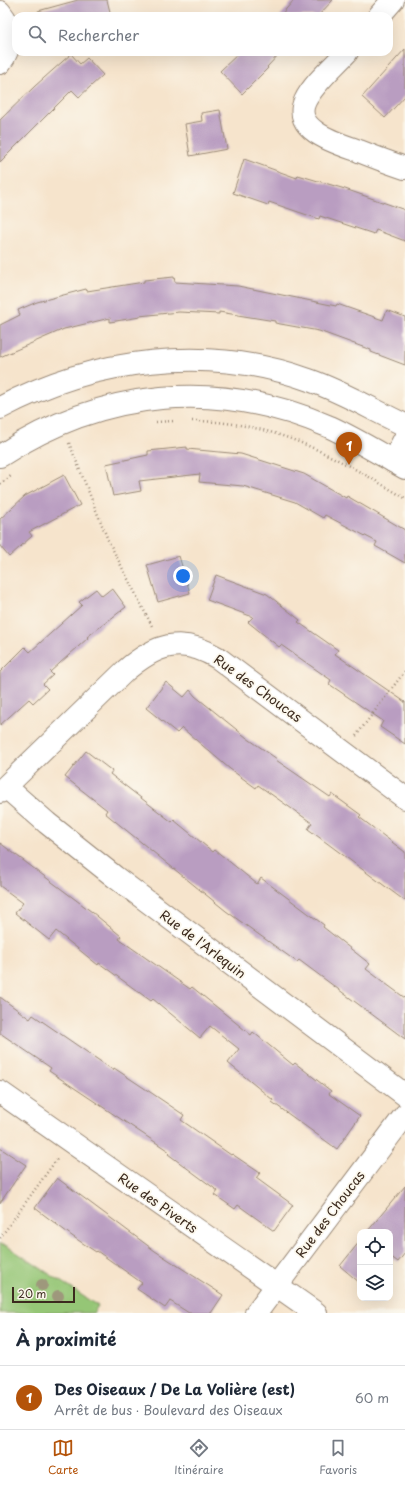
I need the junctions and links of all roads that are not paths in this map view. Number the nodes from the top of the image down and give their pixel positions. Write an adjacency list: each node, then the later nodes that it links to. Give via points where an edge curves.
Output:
1 (393, 0): 3 (street)
2 (0, 12): 5 (street, via 10,34 8,47)
3 (382, 12)
4 (343, 56): 6 (street, via 308,96 303,108 304,119 321,136)
5 (0, 62)
6 (405, 168)
7 (0, 408): 8 (street, via 50,385 111,367 174,360 219,361 263,367 308,379 350,396)
8 (405, 425)
9 (405, 438): 11 (street)
10 (0, 456): 11 (street, via 54,425 91,411 146,399 184,397 242,401 294,413 331,427)
11 (399, 464)
12 (3, 790): 13 (street, Rue des Choucas, via 139,658 152,651 181,646 202,650 218,658); 15 (street, Rue de l'Arlequin)
13 (405, 798)
14 (0, 1092): 17 (street, Rue des Piverts)
15 (405, 1095)
16 (405, 1115): 17 (street, Rue des Choucas)
17 (276, 1286): 18 (street, Rue des Choucas); 19 (street, Rue des Piverts)
18 (256, 1313)
19 (316, 1313)

